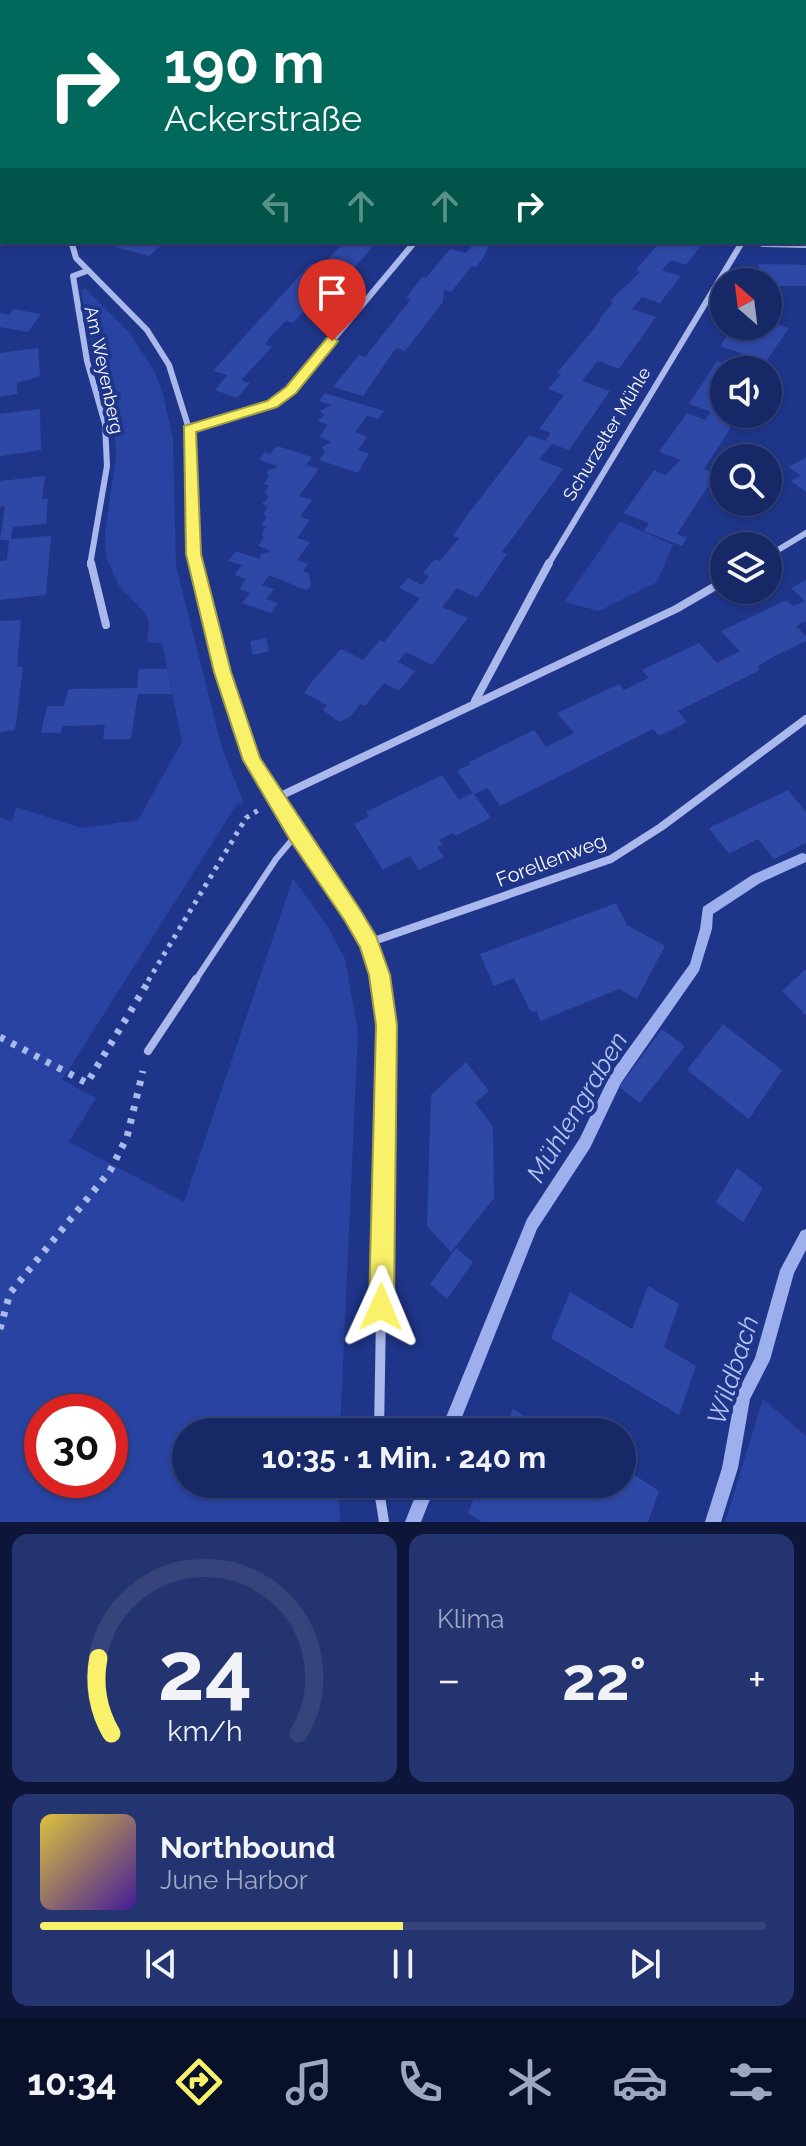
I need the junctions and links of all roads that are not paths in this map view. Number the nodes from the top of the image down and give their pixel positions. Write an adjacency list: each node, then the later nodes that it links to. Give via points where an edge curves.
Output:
1 (72, 244): 6 (street)
2 (412, 244): 7 (street, via 291,390 272,404)
3 (740, 244): 12 (street, Schurzelter Mühle, via 532,591)
4 (774, 244): 5 (street, Schurzelter Mühle)
5 (806, 245)
6 (87, 271): 7 (street, via 159,345); 11 (street, Am Weyenberg, via 73,276 87,361 105,424 107,466 90,566)
7 (189, 429): 14 (street, via 194,554 211,627 242,735)
8 (806, 533): 9 (street)
9 (782, 548)
10 (710, 589): 12 (street)
11 (106, 625)
12 (475, 701): 14 (street)
13 (806, 719): 16 (street, Forellenweg, via 611,859)
14 (276, 798): 15 (street)
15 (297, 834): 16 (street); 17 (lane)
16 (368, 943): 18 (street, via 380,975 386,1025)
17 (148, 1051)
18 (379, 1418)
19 (380, 1498): 20 (street)
20 (384, 1522)

